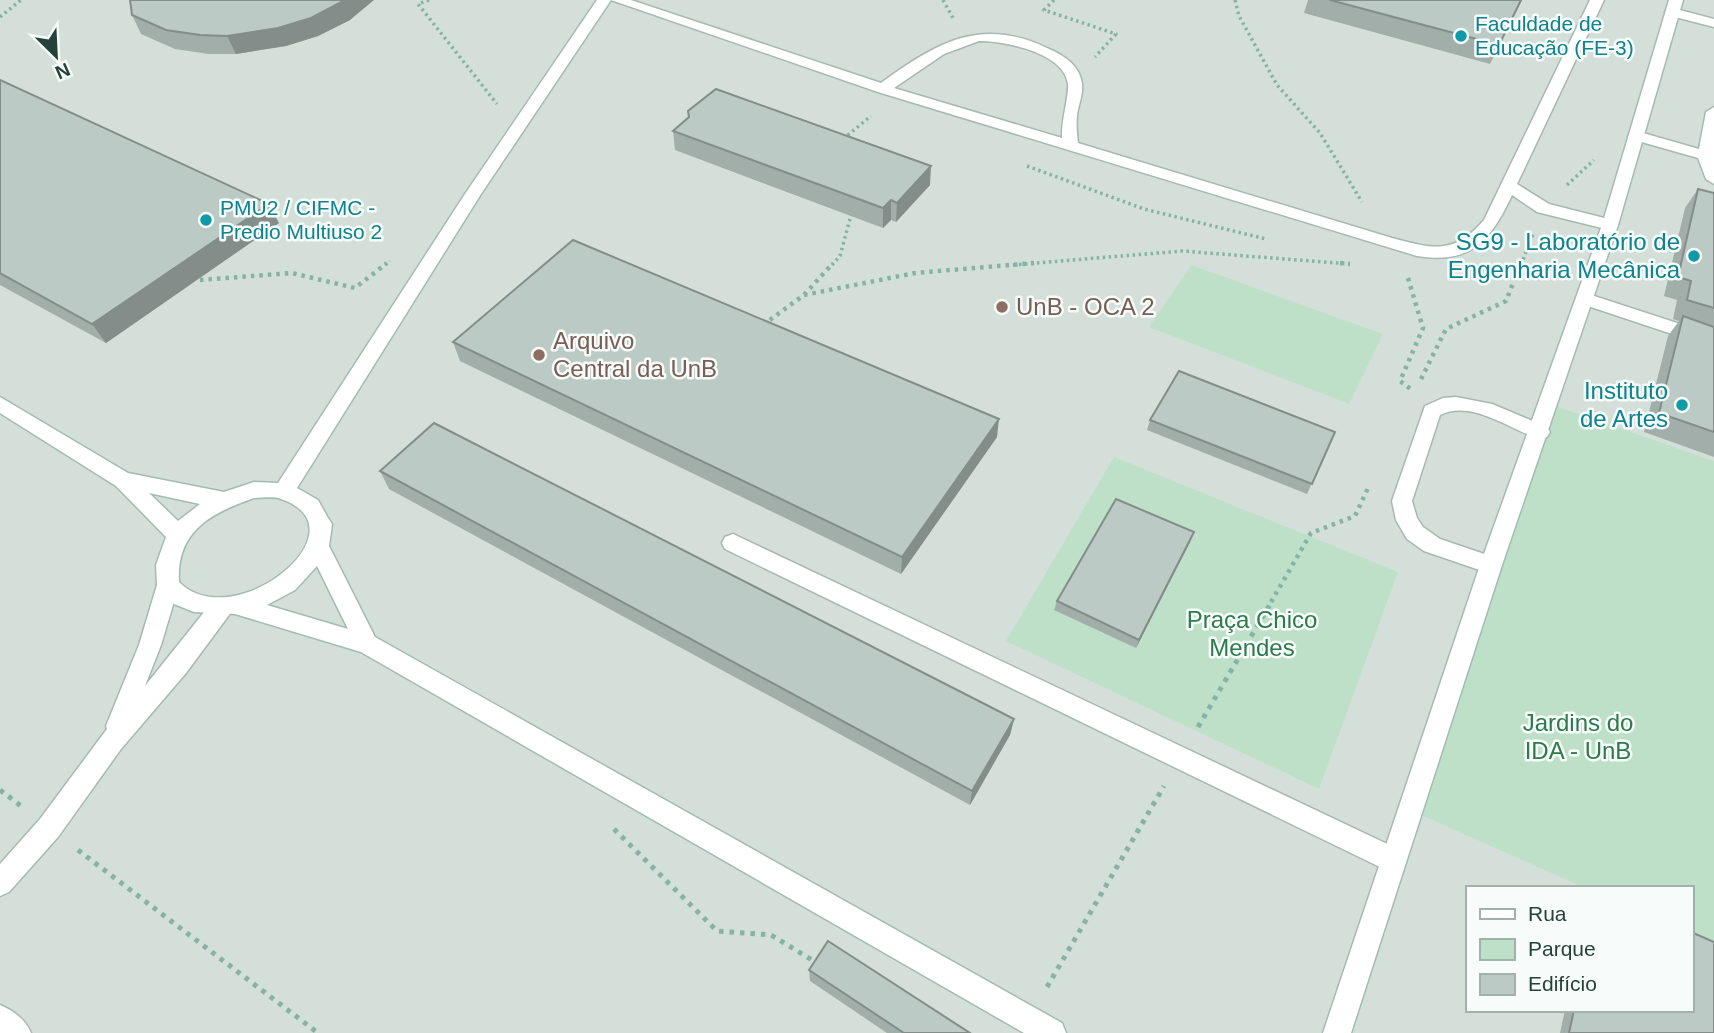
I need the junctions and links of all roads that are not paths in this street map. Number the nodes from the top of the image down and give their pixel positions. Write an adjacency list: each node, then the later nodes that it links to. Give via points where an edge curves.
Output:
1 (604, 0): 19 (street, via 473,194)
2 (618, 0): 6 (street)
3 (1597, 0): 12 (street)
4 (1671, 4): 5 (street); 8 (street)
5 (1714, 23)
6 (890, 91): 9 (street); 9 (street, via 934,51 959,40 990,37 1039,48 1063,62 1074,81)
7 (1714, 112): 10 (street)
8 (1636, 136): 10 (street); 13 (street)
9 (1070, 146): 12 (street, via 1427,253 1461,252 1480,237)
10 (1709, 157): 11 (street)
11 (1714, 179)
12 (1508, 185): 13 (street, via 1543,208)
13 (1610, 225): 14 (street)
14 (1585, 299): 15 (street); 17 (street)
15 (1714, 342)
16 (0, 404): 18 (street)
17 (1540, 432): 24 (street); 24 (street, via 1466,403 1451,402 1432,411 1402,501 1407,520 1415,533 1432,545)
18 (123, 480): 20 (street); 21 (street)
19 (284, 491): 20 (street, via 254,490); 23 (street, via 308,502 321,522)
20 (222, 500): 21 (street)
21 (178, 534): 25 (street, via 168,553)
22 (733, 543): 29 (street)
23 (319, 547): 26 (street, via 302,573 273,594); 27 (street)
24 (1491, 565): 29 (street)
25 (168, 585): 26 (street, via 186,600); 28 (street)
26 (230, 607): 27 (street); 28 (street)
27 (367, 644): 33 (street)
28 (112, 741): 30 (street, via 49,828)
29 (1393, 860): 34 (street)
30 (0, 883)
31 (0, 1019): 32 (street)
32 (17, 1033)
33 (1052, 1033)
34 (1337, 1033)

